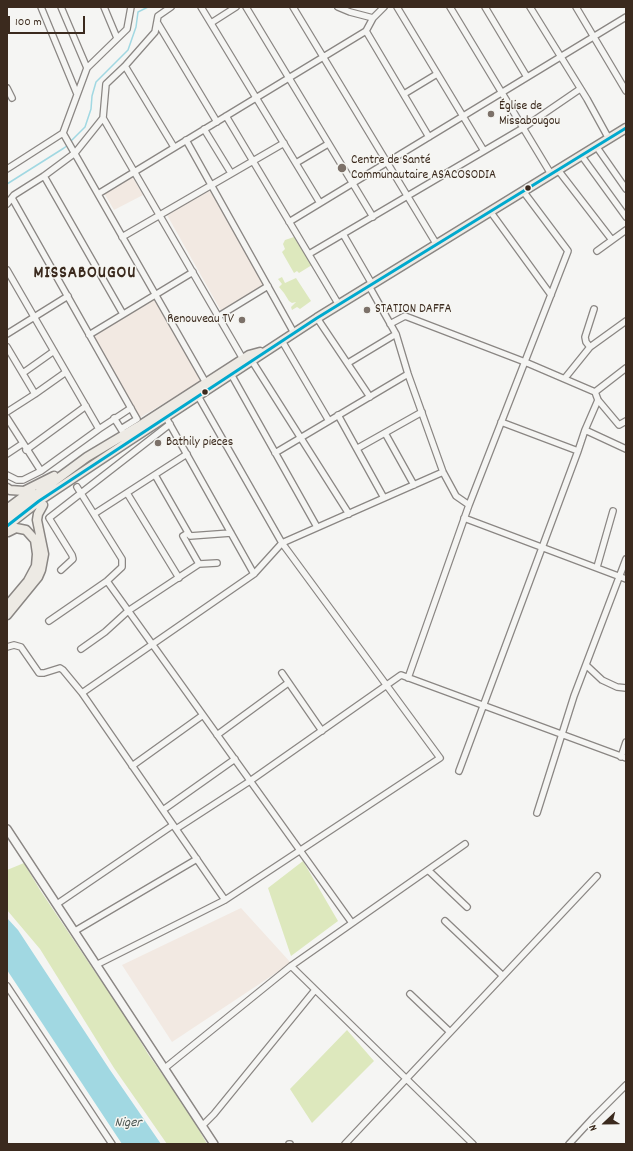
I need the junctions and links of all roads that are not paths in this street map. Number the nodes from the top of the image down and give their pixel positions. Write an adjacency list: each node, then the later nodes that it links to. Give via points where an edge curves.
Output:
1 (41, 7): 35 (street)
2 (61, 7): 27 (street)
3 (104, 7): 23 (street)
4 (131, 7): 23 (street, via 127,29)
5 (171, 7): 19 (street, via 158,16)
6 (201, 7): 20 (street)
7 (236, 7): 20 (street)
8 (246, 7): 30 (street)
9 (293, 7): 24 (street)
10 (338, 7): 18 (street)
11 (384, 7): 18 (street)
12 (397, 7): 28 (street)
13 (450, 7): 34 (street)
14 (484, 7): 29 (street)
15 (530, 7): 25 (street)
16 (576, 7): 22 (street)
17 (626, 17): 22 (street)
18 (373, 18): 21 (street)
19 (157, 22): 26 (street, via 155,32); 42 (street)
20 (211, 23): 38 (street)
21 (366, 31): 24 (street); 36 (street)
22 (594, 37): 25 (street); 33 (street)
23 (117, 38): 27 (street)
24 (323, 57): 30 (street); 58 (street)
25 (561, 57): 29 (street); 32 (street)
26 (125, 66): 41 (street, via 106,84); 53 (street)
27 (87, 68): 35 (street)
28 (437, 74): 36 (street); 40 (street)
29 (527, 77): 34 (street)
30 (289, 78): 38 (street); 51 (street)
31 (7, 88): 37 (street)
32 (580, 89): 43 (street); 48 (street)
33 (626, 91)
34 (502, 93): 40 (street); 43 (street)
35 (77, 94): 46 (street)
36 (404, 94): 47 (street)
37 (12, 98)
38 (256, 98): 39 (street); 50 (street)
39 (226, 116): 42 (street); 57 (street)
40 (463, 116): 47 (street); 55 (street)
41 (104, 118): 54 (street); 61 (street)
42 (217, 122): 45 (street)
43 (523, 128): 55 (street); 62 (street)
44 (626, 128): 48 (main road)
45 (204, 129): 49 (street); 63 (street)
46 (63, 133): 54 (street); 60 (street)
47 (429, 136): 58 (street)
48 (609, 138): 52 (main road)
49 (186, 140): 53 (street); 66 (street)
50 (284, 143): 57 (street); 59 (street)
51 (328, 144): 59 (street); 65 (street)
52 (596, 146): 56 (main road); 67 (street)
53 (174, 148): 61 (street)
54 (73, 151): 64 (street); 69 (street)
55 (484, 151): 70 (street)
56 (581, 155): 62 (main road); 77 (street)
57 (253, 161): 63 (street); 78 (street)
58 (387, 162): 65 (street); 70 (street)
59 (296, 163): 72 (street)
60 (7, 169)
61 (135, 172): 69 (street); 75 (street)
62 (555, 172): 68 (main road); 82 (street)
63 (231, 173): 66 (street)
64 (44, 176): 71 (street); 95 (street)
65 (352, 183): 72 (street); 76 (street)
66 (212, 185): 75 (street); 89 (street)
67 (626, 190)
68 (523, 191): 74 (main road); 91 (street, via 568,251)
69 (98, 194): 81 (street)
70 (407, 196): 76 (street); 83 (street)
71 (12, 198): 73 (street); 92 (street)
72 (320, 203): 78 (street)
73 (7, 204)
74 (490, 211): 83 (main road); 91 (street)
75 (160, 215): 81 (street); 87 (street)
76 (373, 217): 80 (street)
77 (626, 217)
78 (289, 222): 85 (street)
79 (626, 230): 82 (street)
80 (343, 234): 85 (street); 88 (street)
81 (122, 237): 90 (street)
82 (612, 240): 84 (street)
83 (437, 245): 88 (main road)
84 (597, 251)
85 (309, 254): 93 (street)
86 (7, 270): 97 (street)
87 (193, 272): 90 (street); 96 (street)
88 (371, 285): 93 (main road); 100 (street)
89 (268, 286): 96 (street); 101 (street)
90 (156, 295): 95 (street); 120 (street)
91 (551, 295): 112 (street)
92 (68, 296): 97 (street); 104 (street)
93 (340, 304): 98 (main road)
94 (594, 309): 107 (street, via 585,337)
95 (123, 314): 104 (street)
96 (219, 316): 110 (street)
97 (35, 317): 102 (street); 109 (street)
98 (318, 318): 101 (main road); 113 (street)
99 (626, 321): 107 (street)
100 (390, 324): 103 (street); 112 (street, via 405,316)
101 (294, 333): 105 (main road)
102 (7, 334)
103 (396, 334): 113 (street); 118 (street)
104 (89, 335): 127 (street)
105 (282, 341): 108 (main road); 134 (street)
106 (7, 347): 116 (street)
107 (590, 347): 119 (street)
108 (271, 349): 110 (main road); 111 (main road)
109 (54, 352): 115 (street); 116 (street)
110 (243, 359): 120 (main road)
111 (252, 361): 117 (main road); 141 (street)
112 (525, 362): 119 (street); 136 (street)
113 (348, 363): 124 (street)
114 (626, 368): 121 (street)
115 (66, 372): 122 (street); 126 (street)
116 (23, 373): 122 (street)
117 (231, 374): 123 (main road); 147 (street)
118 (408, 374): 124 (street); 129 (street)
119 (565, 378): 121 (street)
120 (206, 383): 140 (main road)
121 (596, 392): 125 (street)
122 (35, 394): 128 (street)
123 (198, 396): 133 (main road); 176 (street)
124 (370, 396): 130 (street)
125 (598, 400): 135 (street, via 619,425); 138 (street)
126 (86, 406): 137 (street); 145 (street)
127 (131, 408): 132 (street); 140 (street, via 137,419)
128 (7, 412)
129 (422, 412): 139 (street); 152 (street)
130 (338, 415): 134 (street); 143 (street)
131 (7, 418): 142 (street)
132 (114, 418): 137 (street); 140 (street)
133 (168, 420): 140 (main road); 149 (street); 160 (street)
134 (329, 421): 141 (street)
135 (626, 421)
136 (501, 422): 146 (street); 164 (street)
137 (99, 429): 151 (street)
138 (585, 430): 144 (street); 146 (street)
139 (385, 433): 143 (street); 157 (street)
140 (125, 435): 150 (main road); 155 (main road)
141 (301, 438): 147 (street); 168 (street)
142 (22, 444): 145 (street); 148 (street)
143 (358, 448): 162 (street)
144 (626, 449)
145 (26, 450): 151 (street)
146 (578, 452): 177 (street)
147 (275, 453): 172 (street)
148 (7, 454)
149 (187, 454): 154 (street); 175 (street)
150 (86, 458): 156 (main road); 169 (main road)
151 (41, 471): 153 (street, via 23,480 16,480)
152 (443, 472): 157 (street); 164 (street, via 456,496)
153 (7, 475)
154 (155, 475): 161 (street); 174 (street)
155 (69, 482): 163 (main road); 171 (main road)
156 (40, 484): 159 (main road, via 24,491); 165 (main road)
157 (414, 485): 162 (street)
158 (77, 487): 160 (street)
159 (7, 488)
160 (81, 493): 167 (street); 182 (street, via 49,518 73,559)
161 (127, 493): 167 (street); 185 (street)
162 (384, 498): 168 (street)
163 (43, 505): 173 (main road); 190 (main road, via 37,520 44,554 41,570)
164 (469, 505): 170 (street)
165 (7, 509)
166 (613, 511): 181 (street)
167 (94, 514): 187 (street, via 122,559 122,568)
168 (348, 514): 172 (street)
169 (7, 516)
170 (464, 518): 177 (street); 197 (street)
171 (7, 526)
172 (317, 527): 176 (street)
173 (7, 532): 188 (main road, via 16,528 26,530 35,540 37,554 36,566 28,581)
174 (188, 532): 175 (street, via 190,536); 180 (street, via 183,536)
175 (231, 533): 183 (street)
176 (282, 543): 183 (street); 199 (street)
177 (542, 548): 181 (street); 202 (street)
178 (626, 559): 184 (street)
179 (217, 563): 180 (street)
180 (199, 564): 185 (street)
181 (597, 567): 184 (street)
182 (61, 570)
183 (254, 574): 192 (street)
184 (620, 577): 186 (street); 195 (street)
185 (179, 578): 189 (street)
186 (626, 579)
187 (107, 581): 189 (street); 191 (street)
188 (7, 606)
189 (128, 611): 192 (street); 194 (street)
190 (7, 615)
191 (49, 621)
192 (152, 645): 201 (street); 203 (street)
193 (7, 647): 201 (street, via 21,647 39,673 44,674 60,668)
194 (81, 649)
195 (586, 665): 200 (street, via 602,680); 205 (street)
196 (282, 673): 198 (street)
197 (408, 678): 199 (street, via 401,675); 202 (street)
198 (288, 683): 204 (street); 206 (street)
199 (386, 685): 204 (street); 218 (street, via 440,758)
200 (626, 688)
201 (82, 693): 210 (street)
202 (484, 706): 205 (street); 211 (street)
203 (203, 715): 206 (street); 210 (street)
204 (322, 731): 212 (street)
205 (561, 734): 208 (street); 214 (street)
206 (217, 735): 209 (street)
207 (626, 742): 208 (street)
208 (624, 757)
209 (235, 760): 212 (street); 213 (street)
210 (132, 766): 213 (street)
211 (459, 771)
212 (250, 781): 215 (street); 218 (street)
213 (163, 810): 215 (street)
214 (537, 813)
215 (175, 827): 219 (street); 223 (street)
216 (7, 829): 223 (main road)
217 (465, 844): 220 (street)
218 (300, 850): 222 (street); 226 (street)
219 (197, 859): 222 (street); 227 (street)
220 (428, 870): 224 (street); 226 (street)
221 (597, 876): 230 (street)
222 (225, 900): 228 (street)
223 (57, 904): 227 (main road)
224 (467, 907)
225 (445, 920): 230 (street)
226 (352, 923): 229 (street)
227 (75, 931): 228 (main road)
228 (96, 965): 235 (main road)
229 (291, 966): 232 (street); 235 (street)
230 (503, 976): 234 (street)
231 (7, 986): 239 (street)
232 (315, 990): 236 (street); 238 (street)
233 (410, 994): 234 (street)
234 (450, 1032): 236 (street)
235 (165, 1068): 238 (main road)
236 (406, 1079): 241 (street); 242 (street)
237 (626, 1085): 243 (street)
238 (202, 1126): 240 (main road)
239 (112, 1144)
240 (214, 1144)
241 (345, 1144)
242 (473, 1144)
243 (569, 1144)

